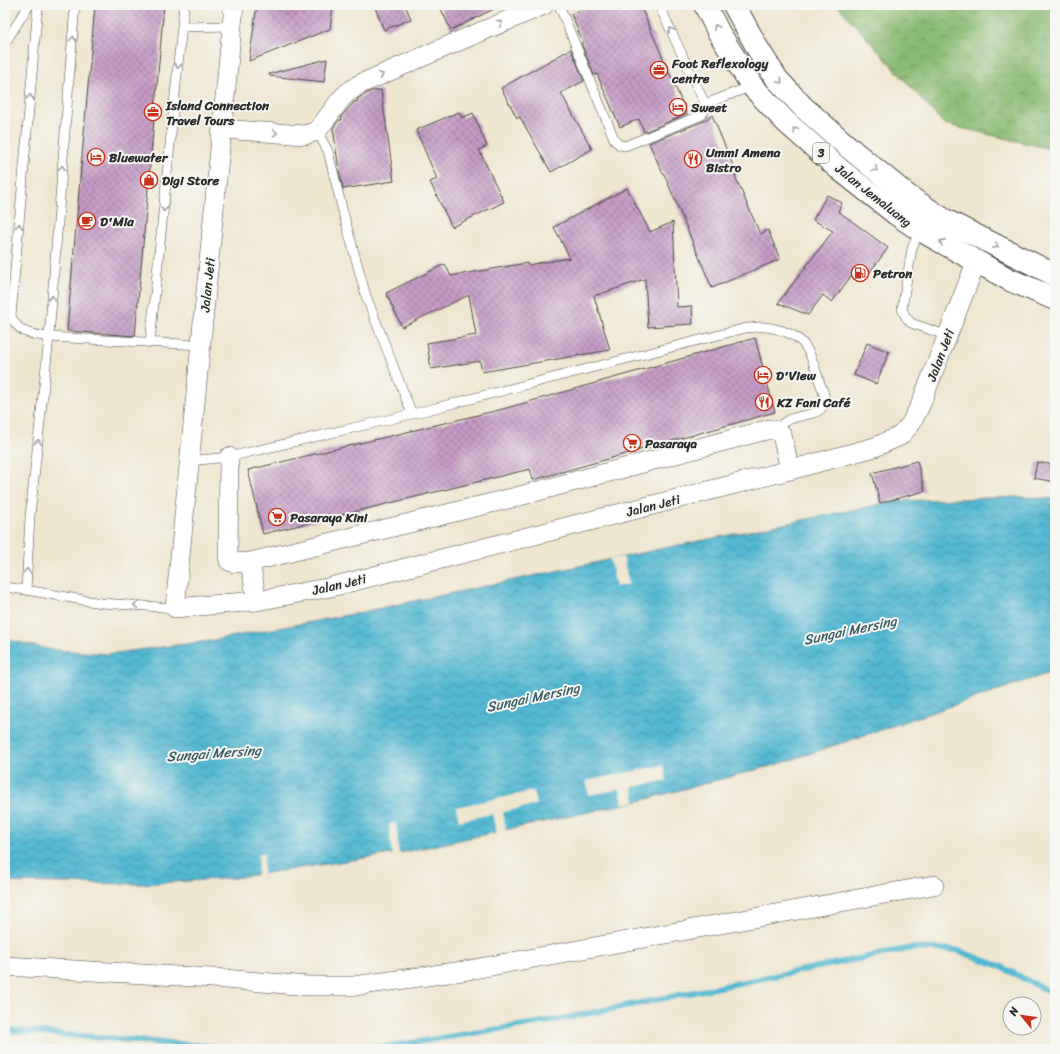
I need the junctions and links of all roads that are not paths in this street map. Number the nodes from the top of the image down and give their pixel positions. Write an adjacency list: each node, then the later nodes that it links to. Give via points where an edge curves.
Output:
1 (29, 5): 13 (lane)
2 (38, 5): 23 (lane, one-way to 2, via 21,330 11,316)
3 (75, 5): 23 (lane, one-way to 3)
4 (184, 5): 12 (lane)
5 (234, 5): 11 (street, Jalan Jeti)
6 (544, 5): 17 (street, one-way to 6, via 340,99 358,85)
7 (559, 5): 15 (lane, via 615,141 620,145 625,146 702,114)
8 (659, 5): 15 (lane, one-way to 8)
9 (705, 5): 14 (highway, Jalan Jemaluang / 3, one-way to 9)
10 (734, 5): 20 (highway, Jalan Jemaluang / 3, one-way to 20, via 777,79 803,107 853,151 908,196 943,219)
11 (232, 26): 12 (lane); 16 (street, Jalan Jeti)
12 (182, 27): 24 (lane, one-way to 24)
13 (5, 43)
14 (752, 86): 15 (lane); 18 (highway, Jalan Jemaluang / 3, one-way to 14, via 838,168 786,122)
15 (705, 104)
16 (222, 129): 17 (street, one-way to 17, via 305,135); 25 (street, Jalan Jeti)
17 (317, 131): 26 (lane, via 328,151 366,296)
18 (920, 230): 19 (highway, Jalan Jemaluang / 3, one-way to 18); 22 (lane, via 912,248 902,309 911,323)
19 (977, 260): 21 (highway, Jalan Jemaluang / 3, via 1010,280); 22 (street, Jalan Jeti)
20 (1055, 275)
21 (1055, 300)
22 (948, 336): 30 (street, Jalan Jeti, via 920,406 910,425 900,436 875,447)
23 (49, 337): 24 (lane); 33 (lane, one-way to 23, via 30,516)
24 (150, 343): 25 (lane)
25 (201, 345): 29 (street, Jalan Jeti)
26 (412, 414): 27 (lane, via 746,328 764,326 796,336 804,345 810,354 825,399 823,407 817,412 787,420 780,424); 28 (lane)
27 (777, 431): 30 (street, via 782,435); 31 (street, via 770,429 516,497)
28 (229, 458): 29 (lane); 31 (street, via 229,561)
29 (189, 461): 35 (street, Jalan Jeti)
30 (790, 470): 34 (street, Jalan Jeti, via 331,587)
31 (250, 562): 34 (street)
32 (5, 587): 33 (lane)
33 (26, 590): 35 (lane, one-way to 33, via 101,603)
34 (257, 601): 35 (street, Jalan Jeti)
35 (175, 608)
36 (934, 885): 37 (street, via 463,971 354,986 308,986)
37 (5, 966)

